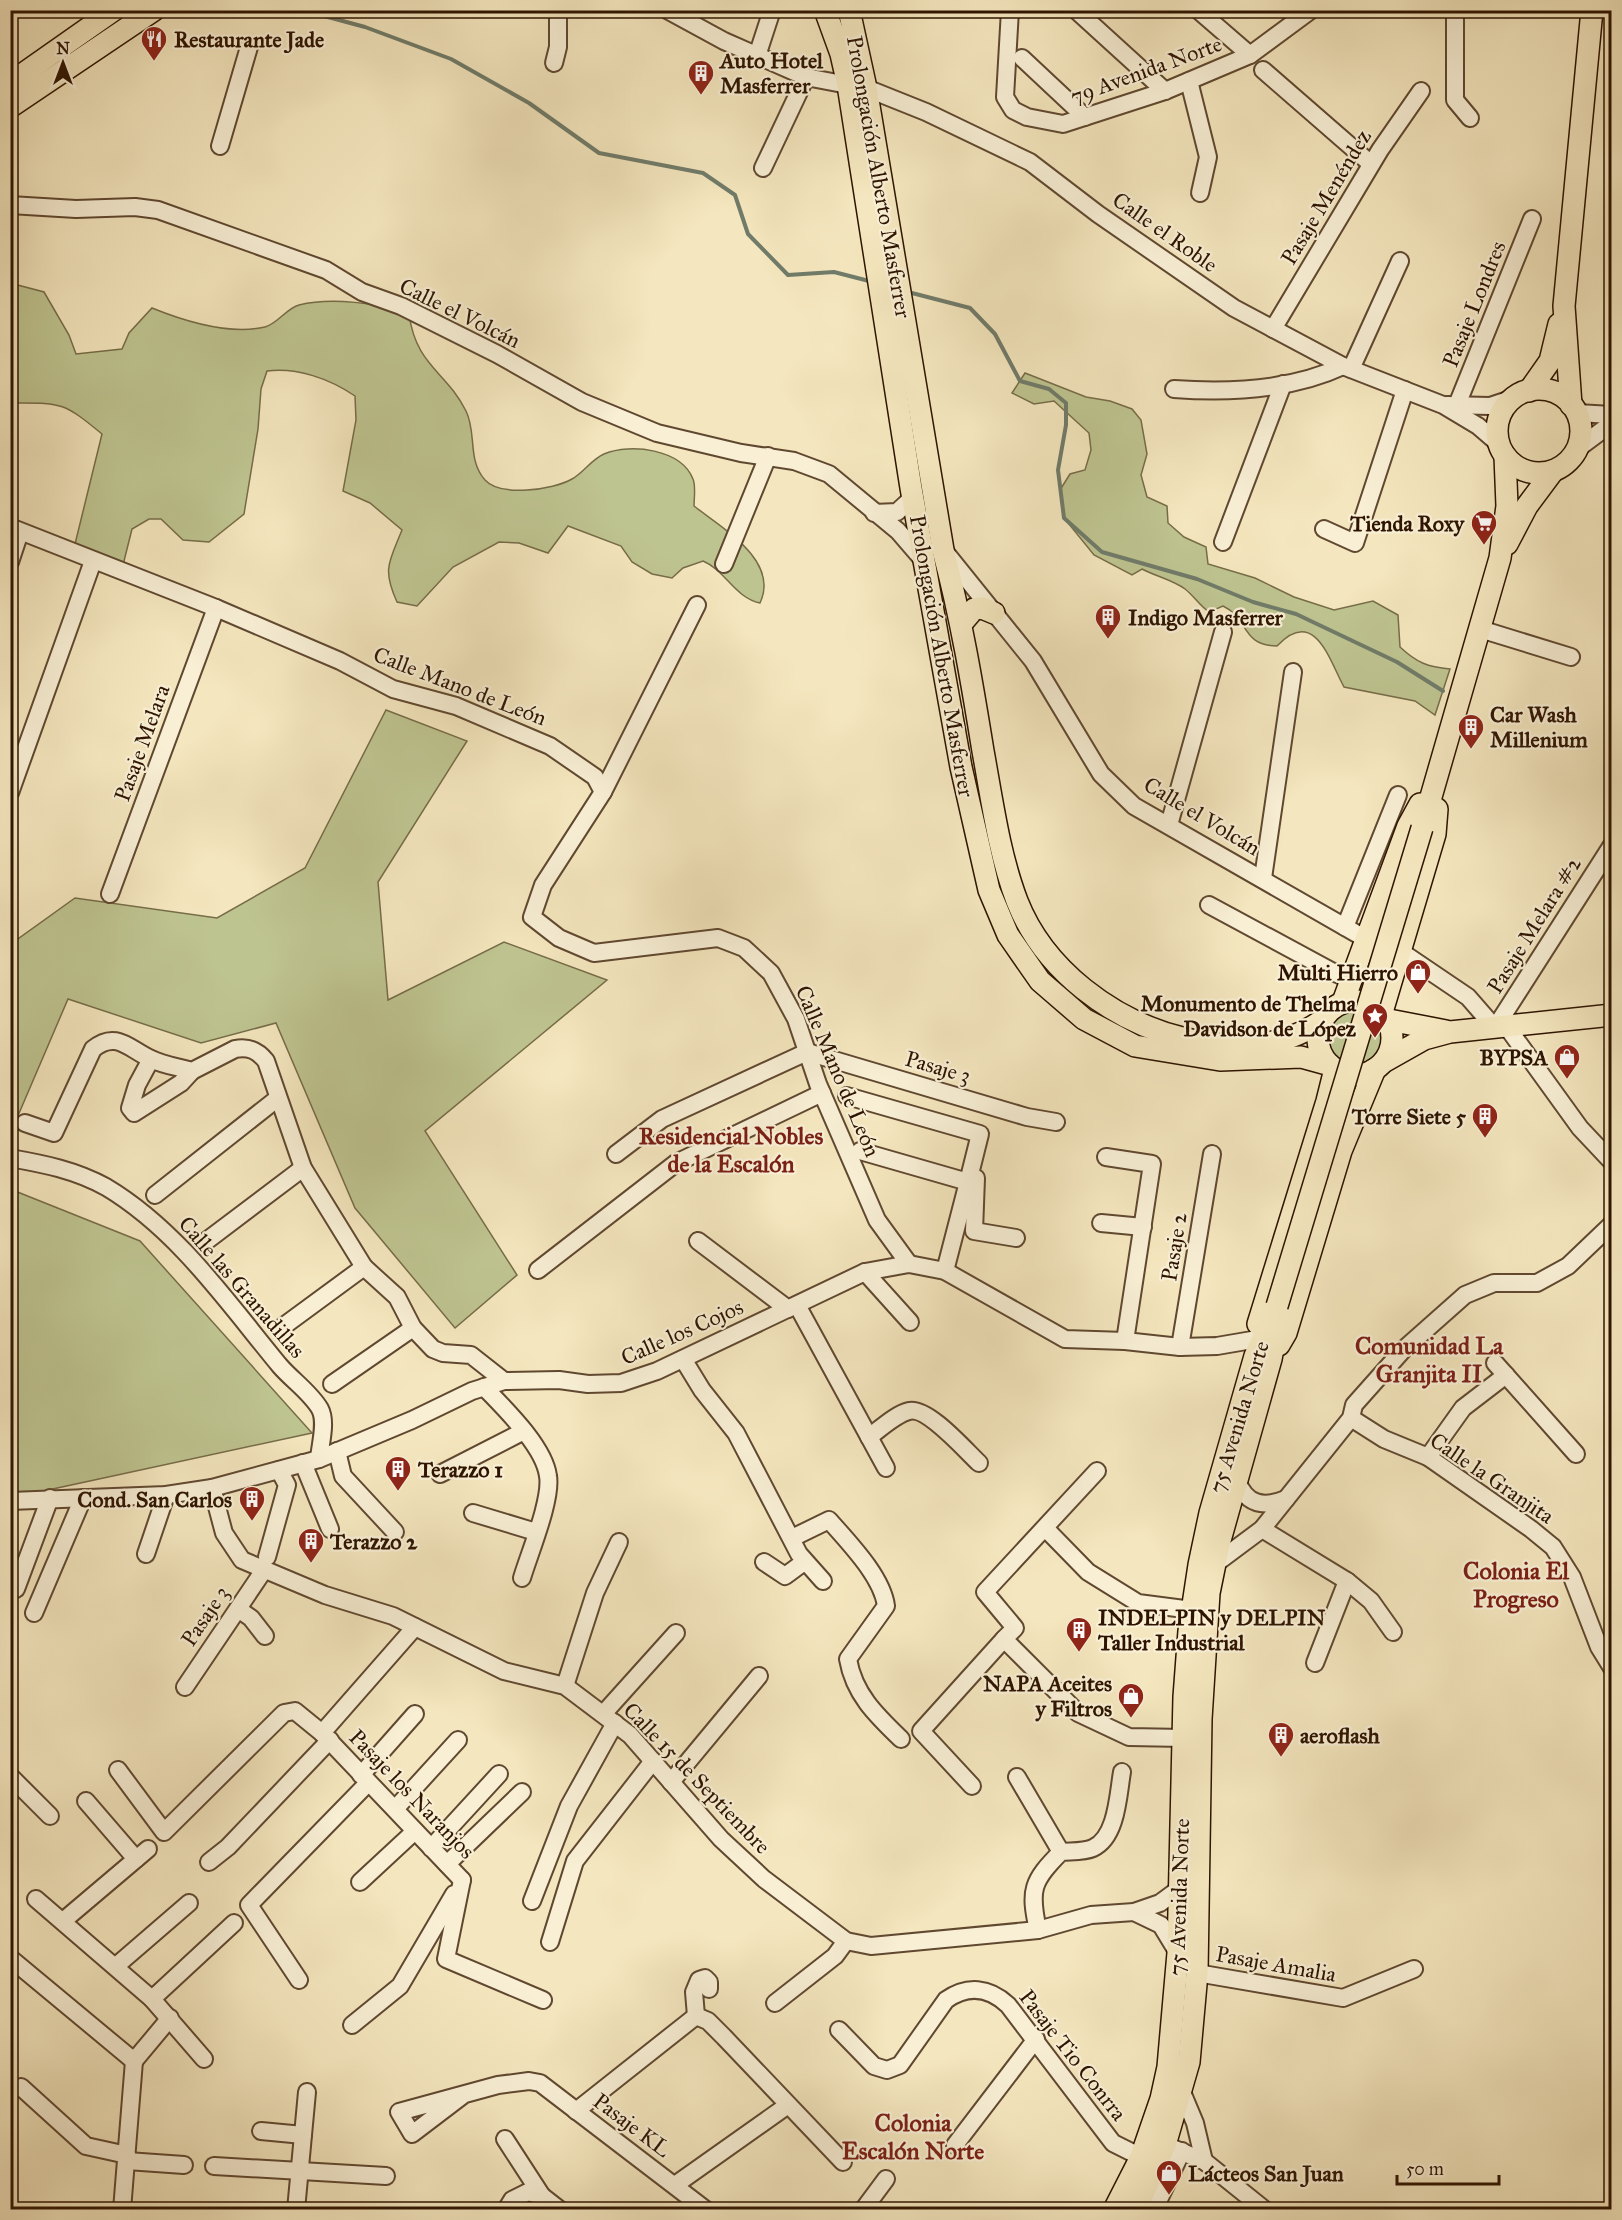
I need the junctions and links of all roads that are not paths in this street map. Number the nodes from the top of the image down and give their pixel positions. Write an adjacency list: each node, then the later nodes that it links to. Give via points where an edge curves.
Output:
1 (114, 10): 22 (main road)
2 (154, 10): 26 (main road)
3 (558, 10): 18 (street)
4 (667, 10): 16 (street, Calle el Roble)
5 (772, 10): 16 (street)
6 (825, 10): 23 (main road, Prolongación Alberto Masferrer)
7 (849, 10): 23 (main road, Prolongación Alberto Masferrer)
8 (1010, 10): 27 (street, 79 Avenida Norte, via 1005,97 1013,110 1063,124)
9 (1076, 10): 25 (street)
10 (1198, 10): 15 (street)
11 (1455, 10): 28 (street, via 1455,100)
12 (1592, 10): 36 (main road)
13 (1308, 12): 15 (street, 79 Avenida Norte)
14 (249, 47): 29 (street)
15 (1250, 55): 21 (street, 79 Avenida Norte)
16 (757, 56): 20 (street, Calle el Roble)
17 (1022, 58): 27 (street)
18 (554, 63)
19 (1263, 70): 30 (street)
20 (806, 77): 23 (street, Calle el Roble); 31 (street)
21 (1189, 81): 25 (street, 79 Avenida Norte); 32 (street, via 1208,157)
22 (10, 83)
23 (857, 86): 37 (street, Calle el Roble, via 926,112 1030,162 1234,308); 51 (main road, Prolongación Alberto Masferrer); 56 (main road, Prolongación Alberto Masferrer)
24 (1421, 91): 30 (street, Pasaje Menéndez)
25 (1165, 92): 27 (street, 79 Avenida Norte)
26 (10, 107)
27 (1084, 117)
28 (1470, 118)
29 (220, 146)
30 (1371, 164): 37 (street, Pasaje Menéndez)
31 (764, 168)
32 (1200, 193)
33 (10, 205): 49 (street, Calle el Volcán, via 135,207 197,222 326,270 362,292 401,306 497,354 582,402 657,433)
34 (1532, 219): 43 (street, Pasaje Londres)
35 (1400, 261): 38 (street)
36 (1564, 306): 42 (main road, via 1550,361); 44 (main road)
37 (1273, 328): 38 (street, Calle el Roble)
38 (1347, 368): 39 (street); 41 (street, Calle el Roble)
39 (1283, 384): 40 (street, via 1217,392); 55 (street)
40 (1174, 389)
41 (1405, 390): 43 (street, Calle el Roble); 54 (street, via 1355,543)
42 (1522, 394): 43 (street, Calle el Roble, via 1490,406); 44 (main road, via 1552,392); 48 (main road, via 1499,419)
43 (1450, 405): 48 (street, Calle el Roble)
44 (1574, 409): 45 (street); 47 (main road, via 1581,427)
45 (1611, 415)
46 (1611, 423): 47 (street)
47 (1577, 448): 50 (main road, via 1563,466)
48 (1502, 450): 50 (main road, via 1515,466 1527,472); 57 (main road, via 1507,506)
49 (768, 456): 52 (street, Calle el Volcán, via 829,474); 60 (street)
50 (1553, 471): 57 (main road, via 1527,506)
51 (912, 492): 52 (street, via 897,512); 61 (main road, Prolongación Alberto Masferrer)
52 (873, 513): 61 (street, Calle el Volcán, via 907,539)
53 (15, 529): 58 (street, Calle Mano de León); 59 (street)
54 (1324, 529)
55 (1223, 542)
56 (943, 550): 64 (street, Calle el Volcán); 65 (main road, Prolongación Alberto Masferrer)
57 (1500, 558): 66 (main road)
58 (93, 561): 63 (street, Calle Mano de León); 72 (street)
59 (10, 562)
60 (724, 564)
61 (926, 564): 92 (main road, Prolongación Alberto Masferrer, via 961,766 989,890 1008,935 1040,981 1084,1019 1135,1046 1220,1060 1301,1057)
62 (697, 606): 71 (street)
63 (216, 608): 71 (street, Calle Mano de León, via 393,689 456,706 550,746 596,777); 77 (street, Pasaje Melara)
64 (994, 613): 65 (main road, via 975,609); 74 (street, Calle el Volcán, via 1033,661 1101,774 1134,806)
65 (962, 623): 86 (main road, Prolongación Alberto Masferrer, via 990,793 1007,869 1017,902 1058,964 1087,992 1122,1016 1161,1033 1206,1044 1248,1046 1285,1040)
66 (1480, 629): 68 (street); 70 (main road)
67 (1223, 632): 74 (street)
68 (1570, 657)
69 (1293, 672): 76 (street)
70 (1439, 770): 80 (main road, via 1408,826); 81 (main road, via 1435,834); 125 (main road, 75 Avenida Norte, bridge)
71 (603, 792): 89 (street, Calle Mano de León, via 543,885 532,917 559,938 594,953 718,938 744,948 771,973 796,1019)
72 (10, 793)
73 (1398, 795): 79 (street)
74 (1168, 825): 76 (street, Calle el Volcán)
75 (1611, 845): 87 (street, Pasaje Melara #2)
76 (1263, 878): 79 (street, Calle el Volcán)
77 (110, 894)
78 (1209, 905): 82 (street)
79 (1345, 927): 80 (street, Calle el Volcán)
80 (1366, 939): 82 (main road)
81 (1400, 951): 85 (main road); 87 (street, via 1468,997)
82 (1352, 980): 83 (main road)
83 (1343, 1002): 85 (main road, via 1364,1001); 86 (main road)
84 (1611, 1015): 87 (main road)
85 (1386, 1016): 88 (main road); 91 (main road, via 1393,1041)
86 (1321, 1021): 92 (main road, via 1319,1049)
87 (1501, 1027): 88 (main road); 104 (street)
88 (1450, 1032): 91 (main road, via 1424,1039)
89 (807, 1052): 94 (street, Calle Mano de León); 97 (street, Pasaje 3, via 1027,1117); 100 (street, via 662,1119)
90 (151, 1059): 93 (street); 93 (street, via 132,1100 130,1108 134,1113 181,1083); 98 (street, via 124,1041 101,1043 93,1049 54,1133)
91 (1380, 1065): 92 (main road, via 1352,1075); 125 (main road, via 1341,1151 1286,1333)
92 (1332, 1067): 125 (main road, via 1327,1101)
93 (192, 1071): 96 (street, via 235,1049 250,1049 266,1061)
94 (822, 1093): 114 (street, Calle Mano de León, via 877,1220); 116 (street, via 676,1163)
95 (848, 1096): 106 (street, via 980,1134)
96 (278, 1098): 105 (street); 107 (street)
97 (1056, 1122)
98 (25, 1123)
99 (860, 1151): 106 (street)
100 (615, 1154)
101 (1212, 1154): 124 (street, Pasaje 2)
102 (1106, 1157): 110 (street, via 1152,1164)
103 (10, 1158): 136 (street, Calle las Granadillas, via 81,1174 108,1188 158,1225 321,1410 322,1429)
104 (1611, 1162)
105 (303, 1168): 113 (street); 115 (street)
106 (972, 1180): 111 (street, via 975,1231); 117 (street)
107 (155, 1195)
108 (1101, 1222): 110 (street)
109 (1611, 1224): 130 (street, via 1568,1266 1537,1283 1494,1283 1465,1295 1403,1350 1354,1405)
110 (1143, 1227): 123 (street)
111 (1016, 1238)
112 (698, 1241): 119 (street)
113 (205, 1242)
114 (909, 1264): 117 (street, Calle los Cojos); 118 (street, Calle los Cojos)
115 (364, 1267): 121 (street); 122 (street, via 398,1297)
116 (538, 1270)
117 (945, 1271): 123 (street, Calle los Cojos, via 1065,1339)
118 (865, 1272): 119 (street, Calle los Cojos); 120 (street)
119 (793, 1307): 126 (street, Calle los Cojos); 132 (street)
120 (910, 1322)
121 (281, 1328)
122 (413, 1328): 127 (street, via 433,1349 471,1355); 128 (street)
123 (1125, 1341): 124 (street, Calle los Cojos)
124 (1180, 1347): 125 (street, Calle los Cojos, via 1217,1346)
125 (1260, 1352): 142 (main road, 75 Avenida Norte); 167 (main road, 75 Avenida Norte, via 1210,1513)
126 (682, 1359): 127 (street, Calle los Cojos, via 621,1383); 155 (street, via 736,1433)
127 (504, 1381): 129 (street, Calle los Cojos)
128 (332, 1384)
129 (484, 1387): 131 (street); 133 (street, Calle los Cojos)
130 (1351, 1418): 135 (street, Calle la Granjita, via 1384,1439); 147 (street)
131 (524, 1431): 141 (street); 154 (street, via 549,1475)
132 (869, 1437): 137 (street, via 907,1411 917,1410 937,1423); 138 (street)
133 (337, 1451): 136 (street, Calle los Cojos); 153 (street, via 343,1476)
134 (1576, 1454): 135 (street, via 1501,1369 1463,1408)
135 (1428, 1457): 175 (street, Calle la Granjita, via 1553,1547 1572,1577)
136 (311, 1461): 139 (street, Calle los Cojos); 151 (street)
137 (979, 1463)
138 (886, 1468)
139 (279, 1470): 143 (street, Calle los Cojos); 160 (street, Pasaje 3, via 287,1485)
140 (1097, 1471): 150 (street)
141 (440, 1474)
142 (1237, 1482): 147 (street, via 1242,1494 1257,1504); 161 (main road, 75 Avenida Norte)
143 (212, 1488): 144 (street, Calle los Cojos); 160 (street, Calle 15 de Septiembre, via 224,1533 242,1560)
144 (166, 1495): 146 (street, Calle los Cojos); 157 (street)
145 (50, 1497): 146 (street, Calle los Cojos); 148 (street, Calle los Cojos); 165 (street)
146 (83, 1497): 168 (street)
147 (1287, 1499): 152 (street)
148 (10, 1501)
149 (473, 1513): 154 (street)
150 (1045, 1528): 167 (street, via 1088,1572 1138,1603); 173 (street, via 985,1592 1015,1628)
151 (330, 1529)
152 (1262, 1529): 161 (street); 164 (street)
153 (395, 1532)
154 (536, 1532): 162 (street)
155 (792, 1538): 159 (street); 183 (street, via 829,1520 885,1595 886,1606 848,1659 859,1693)
156 (619, 1542): 177 (street, via 596,1593)
157 (146, 1554)
158 (764, 1562): 159 (street, via 785,1576)
159 (804, 1562): 163 (street)
160 (265, 1564): 166 (street, Pasaje 3); 169 (street, Calle 15 de Septiembre, via 325,1595)
161 (1215, 1564): 219 (main road, 75 Avenida Norte, via 1209,1593 1200,1719)
162 (522, 1578)
163 (823, 1581)
164 (1347, 1581): 170 (street, via 1371,1601); 174 (street)
165 (16, 1589)
166 (238, 1609): 172 (street, via 252,1618); 178 (street, Pasaje 3)
167 (1192, 1610): 182 (main road, 75 Avenida Norte)
168 (34, 1613)
169 (415, 1626): 177 (street, Calle 15 de Septiembre, via 504,1671); 181 (street, Pasaje los Naranjos)
170 (1393, 1632)
171 (676, 1633): 180 (street)
172 (265, 1636)
173 (1004, 1639): 182 (street, via 1078,1713 1129,1737); 193 (street, via 921,1731)
174 (1314, 1663)
175 (1611, 1668)
176 (759, 1676): 192 (street)
177 (565, 1686): 180 (street, Calle 15 de Septiembre)
178 (185, 1687)
179 (415, 1714): 191 (street)
180 (609, 1718): 185 (street, Calle 15 de Septiembre); 207 (street, via 568,1806)
181 (326, 1737): 186 (street, via 295,1711 284,1713 164,1832); 191 (street, Pasaje los Naranjos); 201 (street, via 228,1847)
182 (1184, 1738): 205 (main road, 75 Avenida Norte)
183 (901, 1739)
184 (458, 1740): 196 (street)
185 (653, 1761): 192 (street, Calle 15 de Septiembre); 214 (street, via 575,1861)
186 (118, 1770)
187 (1122, 1772): 200 (street, via 1113,1823 1102,1843 1091,1849)
188 (499, 1774): 199 (street)
189 (10, 1776): 197 (street)
190 (1017, 1777): 200 (street)
191 (364, 1779): 196 (street, Pasaje los Naranjos); 220 (street, via 249,1905)
192 (671, 1782): 213 (street, Calle 15 de Septiembre, via 721,1839 764,1879)
193 (972, 1786)
194 (522, 1792): 202 (street)
195 (86, 1801): 210 (street, via 142,1854)
196 (395, 1809): 198 (street, Pasaje los Naranjos)
197 (50, 1815)
198 (415, 1831): 199 (street, Pasaje los Naranjos); 204 (street)
199 (431, 1848): 202 (street, Pasaje los Naranjos)
200 (1061, 1852): 212 (street, via 1038,1879 1031,1901)
201 (209, 1862)
202 (447, 1864): 203 (street, Pasaje los Naranjos)
203 (462, 1880): 223 (street, Pasaje los Naranjos, via 446,1959); 227 (street, via 400,1986)
204 (360, 1882)
205 (1179, 1890): 209 (street, Calle 15 de Septiembre, via 1160,1904); 215 (main road, 75 Avenida Norte)
206 (36, 1899): 210 (street)
207 (532, 1901)
208 (189, 1904): 217 (street)
209 (1134, 1912): 212 (street, Calle 15 de Septiembre, via 1091,1915); 215 (street, Calle 15 de Septiembre, via 1161,1925)
210 (63, 1921): 217 (street)
211 (234, 1923): 222 (street)
212 (1038, 1930): 213 (street, Calle 15 de Septiembre, via 871,1946)
213 (846, 1941): 224 (street, via 835,1956)
214 (550, 1942)
215 (1178, 1953): 243 (main road, 75 Avenida Norte, via 1168,2067)
216 (10, 1958): 231 (street)
217 (116, 1966): 222 (street)
218 (1414, 1969): 219 (street, Pasaje Amalia, via 1343,1998)
219 (1197, 1973): 234 (main road, 75 Avenida Norte, via 1189,2062)
220 (299, 1980)
221 (709, 1989): 225 (street, via 705,1978 699,1980 694,1992)
222 (152, 1999): 226 (street)
223 (543, 2000)
224 (774, 2003)
225 (696, 2016): 236 (street, via 708,2021); 237 (street)
226 (170, 2019): 230 (street); 231 (street)
227 (352, 2025)
228 (839, 2030): 229 (street, Pasaje Tio Conrra, via 874,2066 887,2070 900,2065 946,2000 970,1990 988,1990 999,1996)
229 (1036, 2039): 241 (street); 243 (street, Pasaje Tio Conrra, via 1113,2143)
230 (204, 2059)
231 (134, 2061): 244 (street)
232 (21, 2087): 244 (street, via 86,2146)
233 (307, 2092): 239 (street)
234 (1182, 2092): 242 (main road, 75 Avenida Norte); 245 (street)
235 (462, 2096): 237 (street, Pasaje KL, via 529,2081 540,2084)
236 (788, 2105): 246 (street); 252 (street)
237 (576, 2111): 252 (street, Pasaje KL)
238 (261, 2132): 239 (street)
239 (303, 2135): 249 (street)
240 (505, 2139): 253 (street)
241 (955, 2145)
242 (1173, 2148): 245 (street); 261 (main road, 75 Avenida Norte); 262 (street)
243 (1141, 2157): 260 (main road, 75 Avenida Norte)
244 (127, 2158): 247 (street); 254 (street)
245 (1204, 2161): 263 (street)
246 (843, 2162)
247 (184, 2165)
248 (214, 2166): 249 (street)
249 (300, 2171): 250 (street); 255 (street)
250 (386, 2176)
251 (886, 2179): 259 (street)
252 (675, 2185): 258 (street, Pasaje KL)
253 (535, 2194): 256 (street, via 512,2200); 257 (street)
254 (123, 2210)
255 (296, 2210)
256 (507, 2210)
257 (560, 2210)
258 (706, 2210)
259 (863, 2210)
260 (1114, 2210)
261 (1136, 2210)
262 (1154, 2210)
263 (1265, 2210)

